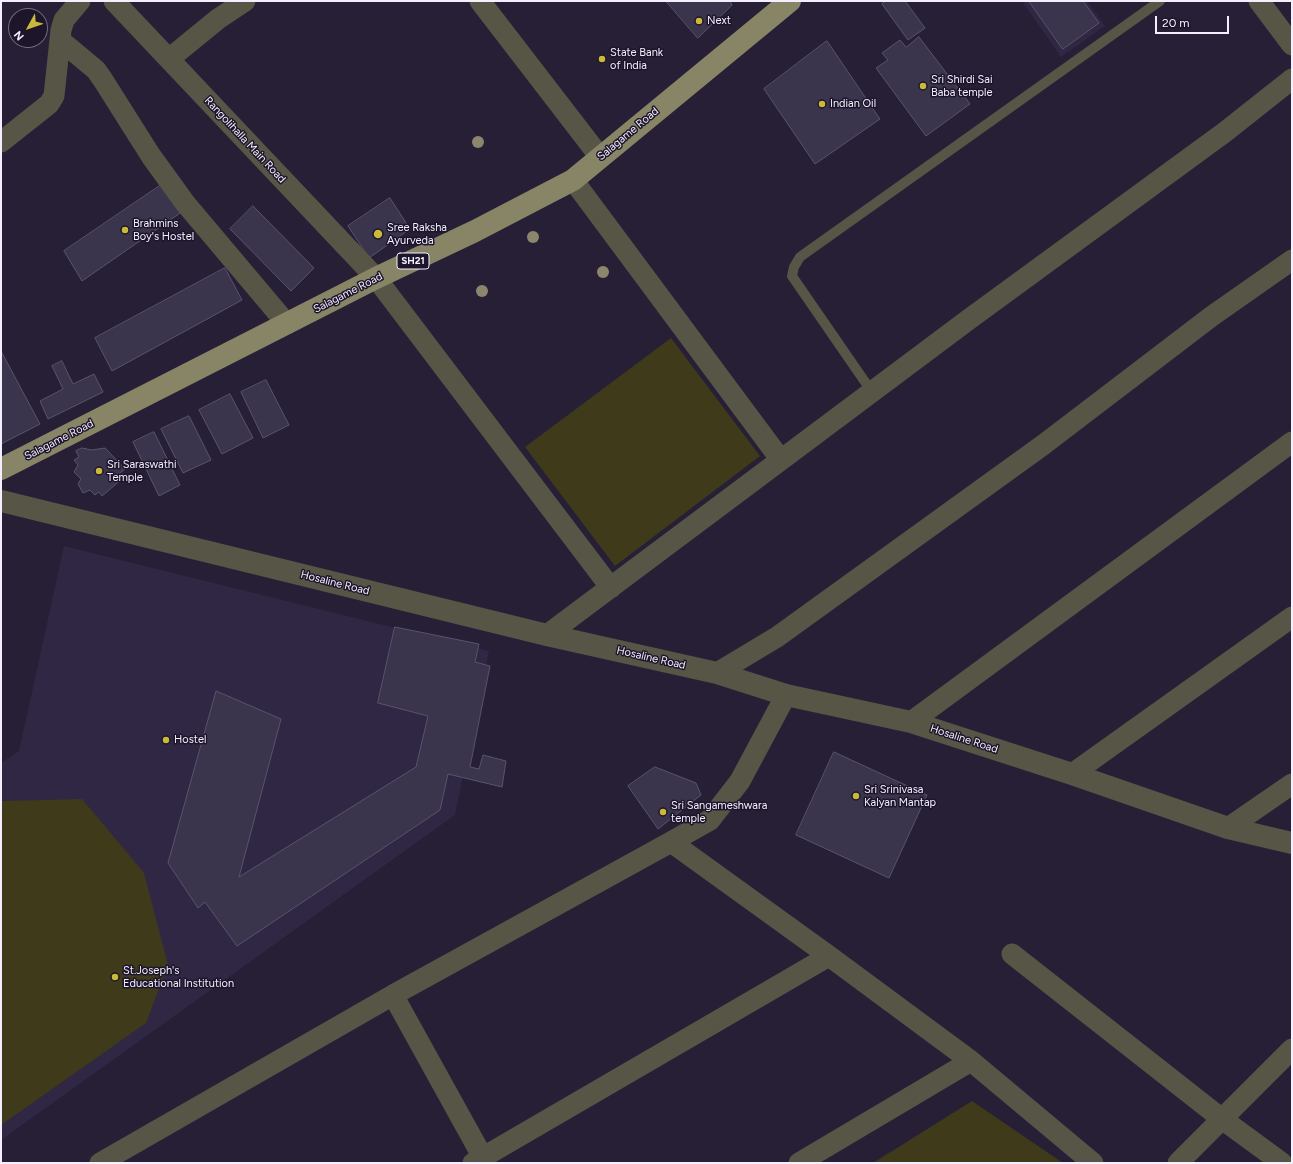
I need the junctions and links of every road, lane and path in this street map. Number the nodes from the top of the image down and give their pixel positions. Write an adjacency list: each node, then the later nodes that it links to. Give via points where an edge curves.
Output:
1 (80, 1): 8 (street, via 64,20)
2 (114, 1): 10 (street, Rangolihalla Main Road)
3 (245, 1): 10 (street, via 218,19)
4 (480, 1): 13 (street)
5 (790, 1): 13 (main road, Salagame Road / SH21)
6 (1160, 1): 18 (lane, via 800,257 792,276)
7 (1259, 1): 9 (street)
8 (60, 40): 12 (street, via 54,96 49,104); 17 (street, via 96,70 104,80 151,156 185,203)
9 (1292, 45)
10 (169, 59): 16 (street, Rangolihalla Main Road)
11 (1292, 78): 18 (street, via 1225,132)
12 (1, 142)
13 (600, 157): 14 (main road, Salagame Road / SH21)
14 (573, 180): 16 (main road, Salagame Road / SH21, via 475,231); 20 (street)
15 (1292, 260): 26 (street, via 1212,316 1043,445 789,628)
16 (376, 278): 17 (main road, Salagame Road / SH21); 23 (street, Rangolihalla Main Road)
17 (287, 324): 21 (main road, Salagame Road / SH21)
18 (872, 392): 20 (street)
19 (1292, 442): 28 (street)
20 (781, 460): 23 (street)
21 (1, 469)
22 (1, 502): 25 (street, Hosaline Road)
23 (611, 588): 25 (street)
24 (1292, 617): 29 (street)
25 (547, 635): 26 (street, Hosaline Road)
26 (717, 673): 27 (street, Hosaline Road)
27 (786, 695): 28 (street, Hosaline Road); 32 (street, via 740,781 710,820)
28 (912, 722): 29 (street, Hosaline Road)
29 (1072, 774): 31 (street, Hosaline Road)
30 (1292, 784): 31 (street)
31 (1228, 828): 33 (street, Hosaline Road)
32 (671, 842): 35 (street); 36 (street)
33 (1292, 842)
34 (1012, 954): 39 (street)
35 (829, 956): 38 (street); 40 (street)
36 (393, 995): 40 (street); 41 (street)
37 (1292, 1049): 39 (street)
38 (972, 1062): 42 (street); 43 (street)
39 (1222, 1120): 44 (street); 45 (street)
40 (481, 1161)
41 (100, 1163)
42 (799, 1163)
43 (1093, 1163)
44 (1178, 1163)
45 (1282, 1163)

